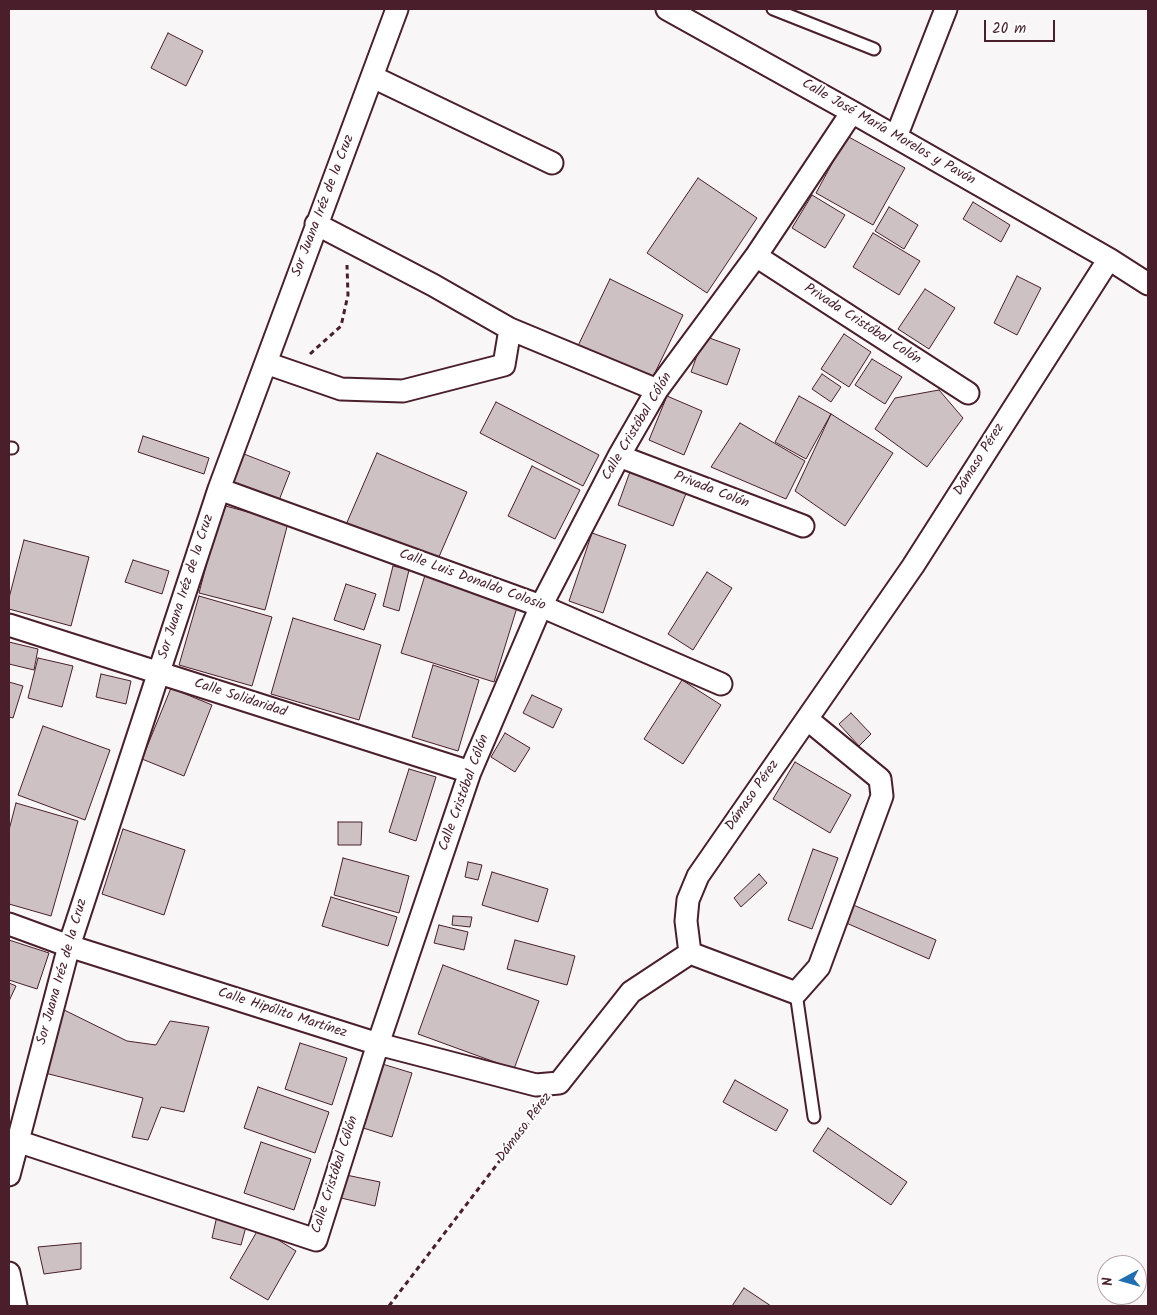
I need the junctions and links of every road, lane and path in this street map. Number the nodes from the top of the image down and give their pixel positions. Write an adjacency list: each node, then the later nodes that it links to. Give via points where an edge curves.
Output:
1 (397, 9): 6 (street, Sor Juana Iréz de la Cruz)
2 (667, 9): 7 (street, Calle José María Morelos y Pavón)
3 (773, 9): 5 (lane)
4 (946, 9): 8 (street)
5 (874, 49)
6 (373, 77): 9 (street); 10 (street, Sor Juana Iréz de la Cruz)
7 (852, 112): 8 (street, Calle José María Morelos y Pavón); 12 (street, Calle Cristóbal Cólón)
8 (896, 137): 13 (street, Calle José María Morelos y Pavón)
9 (552, 163)
10 (316, 224): 11 (street); 16 (street, Sor Juana Iréz de la Cruz)
11 (347, 240): 15 (street); 17 (path, via 348,295 341,326)
12 (756, 256): 18 (street, Calle Cristóbal Cólón); 19 (street, Privada Cristóbal Colón)
13 (1109, 259): 14 (street, Calle José María Morelos y Pavón); 27 (street, Dámaso Pérez, via 913,566)
14 (1148, 284)
15 (510, 330): 17 (street, via 504,365 402,391 341,389); 18 (street)
16 (266, 363): 17 (street); 21 (street, Sor Juana Iréz de la Cruz)
17 (292, 372)
18 (657, 390): 20 (street, Calle Cristóbal Cólón)
19 (968, 393)
20 (619, 456): 22 (street, Privada Colón); 23 (street, Calle Cristóbal Cólón)
21 (219, 489): 23 (street, Calle Luis Donaldo Colosio); 25 (street, Sor Juana Iréz de la Cruz)
22 (803, 526)
23 (541, 606): 26 (street, Calle Luis Donaldo Colosio); 28 (street, Calle Cristóbal Cólón)
24 (9, 625): 25 (street, Calle Solidaridad)
25 (158, 673): 28 (street, Calle Solidaridad); 30 (street, Sor Juana Iréz de la Cruz)
26 (721, 684)
27 (807, 719): 31 (street, Dámaso Pérez, via 698,876 688,900 686,921); 32 (street, via 880,779 882,796 819,967)
28 (470, 772): 33 (street, Calle Cristóbal Cólón)
29 (9, 924): 30 (street, Calle Hipólito Martínez)
30 (68, 946): 33 (street, Calle Hipólito Martínez); 36 (street, Sor Juana Iréz de la Cruz)
31 (690, 954): 32 (street); 34 (street, Dámaso Pérez, via 631,992)
32 (796, 993): 35 (lane)
33 (378, 1044): 34 (street, Calle Hipólito Martínez, via 536,1085); 36 (street, Calle Cristóbal Cólón, via 316,1240)
34 (559, 1083): 40 (path, Dámaso Pérez)
35 (814, 1117)
36 (17, 1141): 37 (street, Sor Juana Iréz de la Cruz)
37 (9, 1175)
38 (9, 1273): 39 (street)
39 (16, 1306)
40 (389, 1306)

